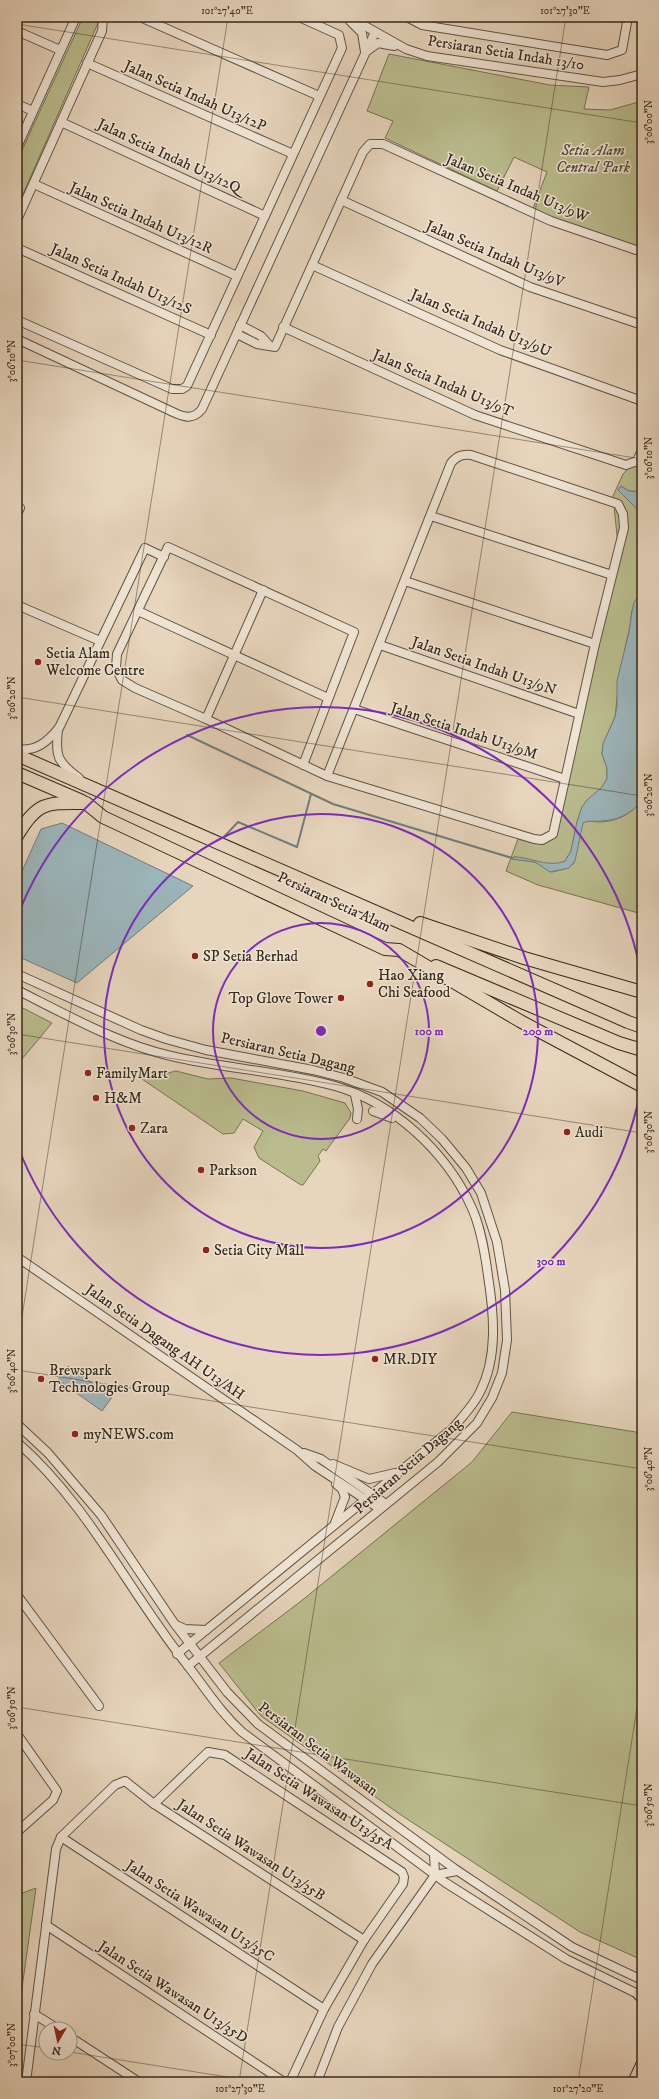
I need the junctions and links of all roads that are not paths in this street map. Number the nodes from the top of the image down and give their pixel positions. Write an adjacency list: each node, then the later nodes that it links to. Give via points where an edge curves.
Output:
1 (76, 17): 12 (street)
2 (103, 17): 14 (street, via 102,31)
3 (140, 17): 16 (street)
4 (299, 17): 16 (street, via 339,34 342,48)
5 (345, 17): 13 (street, via 362,33)
6 (349, 17): 10 (street, Persiaran Setia Indah 13/10)
7 (407, 17): 8 (street, via 422,25 607,55 622,50)
8 (628, 17)
9 (17, 31): 12 (street)
10 (375, 32): 11 (street, Persiaran Setia Indah 13/10); 13 (street)
11 (406, 49): 13 (street, via 378,43); 15 (street, Persiaran Setia Indah 13/10, via 427,56 603,82)
12 (60, 50): 18 (street)
13 (365, 53): 31 (street)
14 (87, 63): 19 (street); 21 (street, Jalan Setia Indah U13/12P)
15 (640, 74)
16 (319, 96): 21 (street)
17 (17, 104): 18 (street)
18 (33, 112): 20 (street)
19 (61, 122): 22 (street); 24 (street, Jalan Setia Indah U13/12Q)
20 (17, 147)
21 (293, 154): 24 (street)
22 (34, 184): 25 (street); 29 (street, Jalan Setia Indah U13/12R)
23 (341, 200): 27 (street, Jalan Setia Indah U13/9W, via 366,146 383,144 551,221); 28 (street); 32 (street, Jalan Setia Indah U13/9V, via 530,287)
24 (265, 216): 29 (street)
25 (17, 220)
26 (18, 249): 35 (street, Jalan Setia Indah U13/12S)
27 (642, 252)
28 (312, 265): 33 (street); 38 (street, Jalan Setia Indah U13/9U, via 500,350)
29 (237, 276): 35 (street)
30 (17, 320): 35 (street, via 172,389 182,389 190,382)
31 (240, 325): 34 (street); 37 (street, via 261,336)
32 (642, 325)
33 (283, 327): 37 (street, via 275,347); 39 (street, Jalan Setia Indah U13/9T, via 475,415 619,463 637,462)
34 (237, 334): 36 (street, via 202,409 191,417 175,413); 37 (street, via 257,344)
35 (211, 335)
36 (17, 340)
37 (269, 345)
38 (642, 401)
39 (642, 450)
40 (17, 507): 41 (street, via 20,508)
41 (17, 514)
42 (431, 516): 44 (street); 44 (street, via 451,463 463,454 471,455 618,504 623,514 624,528); 45 (street)
43 (164, 557): 46 (street, via 168,547); 48 (street); 49 (street, via 145,548)
44 (612, 575): 50 (street)
45 (405, 581): 50 (street); 51 (street)
46 (263, 590): 52 (street); 53 (street, via 354,632)
47 (17, 605): 49 (street)
48 (138, 611): 52 (street); 56 (street, via 117,654 116,668 122,680)
49 (100, 641): 57 (street)
50 (595, 644): 55 (street)
51 (380, 645): 54 (street); 55 (street, Jalan Setia Indah U13/9N)
52 (234, 655): 53 (street); 56 (street)
53 (328, 698): 60 (street)
54 (354, 709): 62 (street); 63 (street, Jalan Setia Indah U13/9M)
55 (579, 714): 63 (street)
56 (206, 718): 60 (street)
57 (59, 728): 58 (street, via 48,741 37,748); 64 (street, via 56,748 60,759 68,770)
58 (17, 749)
59 (17, 755): 64 (highway, Persiaran Setia Alam)
60 (304, 765): 62 (street)
61 (17, 773): 65 (highway, Persiaran Setia Alam)
62 (327, 776): 63 (street, via 542,840 552,834)
63 (565, 779)
64 (94, 789): 67 (highway, Persiaran Setia Alam)
65 (86, 803): 66 (highway, via 50,803 33,812); 68 (highway, Persiaran Setia Alam)
66 (17, 836)
67 (349, 899): 71 (highway, via 524,958); 74 (highway, Persiaran Setia Alam)
68 (399, 950): 75 (highway); 76 (highway, Persiaran Setia Alam, via 619,1043)
69 (17, 974): 89 (street, Persiaran Setia Dagang, via 166,1039 206,1050 313,1070 377,1090 420,1118 466,1168 481,1193 497,1242 505,1290 507,1340 502,1373 478,1423 438,1462)
70 (642, 983): 71 (highway)
71 (620, 984): 73 (highway)
72 (17, 990): 78 (street, Persiaran Setia Dagang, via 90,1026 170,1056 336,1086)
73 (642, 992)
74 (642, 1027)
75 (563, 1045): 77 (highway); 79 (highway)
76 (642, 1050)
77 (642, 1086)
78 (355, 1095): 81 (street); 82 (street, Persiaran Setia Dagang, via 377,1104)
79 (642, 1096)
80 (373, 1111): 82 (street)
81 (357, 1119)
82 (402, 1122): 87 (street, Persiaran Setia Dagang, via 437,1152 457,1180 472,1208 485,1254 494,1343 487,1376 480,1393 466,1413 453,1428)
83 (17, 1257): 86 (street, Jalan Setia Dagang AH U13/AH)
84 (17, 1424): 92 (street, Persiaran Setia Wawasan, via 48,1453 101,1515)
85 (17, 1442): 96 (street, Persiaran Setia Wawasan, via 42,1463 90,1522)
86 (319, 1464): 87 (street, via 369,1479); 88 (street, Jalan Setia Dagang AH U13/AH); 90 (street, via 345,1493)
87 (398, 1472): 88 (street, Persiaran Setia Dagang)
88 (368, 1497): 89 (street, Jalan Setia Dagang AH U13/AH); 90 (street, Persiaran Setia Dagang)
89 (383, 1507): 95 (street, Persiaran Setia Dagang)
90 (334, 1524): 93 (street, Persiaran Setia Dagang)
91 (17, 1595): 100 (street)
92 (174, 1623): 93 (street, via 185,1629); 94 (street, Persiaran Setia Wawasan)
93 (206, 1630): 94 (street, Persiaran Setia Dagang)
94 (190, 1644): 96 (street, Persiaran Setia Dagang); 97 (street, Persiaran Setia Wawasan)
95 (215, 1644): 97 (street, Persiaran Setia Dagang); 99 (street, via 210,1654)
96 (177, 1654): 98 (street, Persiaran Setia Wawasan)
97 (200, 1656): 98 (street, Persiaran Setia Dagang); 99 (street, Persiaran Setia Wawasan)
98 (188, 1666): 107 (street, Persiaran Setia Wawasan, via 216,1705 242,1732)
99 (209, 1667): 105 (street, Persiaran Setia Wawasan, via 227,1692 269,1733)
100 (99, 1706)
101 (17, 1734): 103 (street, via 57,1791 53,1800)
102 (154, 1804): 104 (street, Jalan Setia Wawasan U13/35B, via 125,1781 115,1785); 109 (street, Jalan Setia Wawasan U13/35B); 109 (street, Jalan Setia Wawasan U13/35A, via 203,1756 213,1752 225,1754 257,1774 402,1872 403,1884)
103 (17, 1832)
104 (61, 1837): 108 (street, via 56,1849); 112 (street, Jalan Setia Wawasan U13/35C)
105 (434, 1854): 106 (street, Persiaran Setia Wawasan); 107 (street)
106 (458, 1871): 107 (street); 110 (street, Persiaran Setia Wawasan, via 572,1947)
107 (435, 1875): 111 (street, Persiaran Setia Wawasan, via 566,1959); 121 (street, via 372,1964 338,2027)
108 (46, 1926): 113 (street); 119 (street, Jalan Setia Wawasan U13/35D)
109 (364, 1940): 112 (street)
110 (642, 1980)
111 (641, 1996)
112 (324, 2009): 120 (street)
113 (34, 2014): 114 (street); 117 (street)
114 (45, 2021)
115 (78, 2042): 118 (street)
116 (642, 2063): 122 (main road)
117 (26, 2082)
118 (139, 2082)
119 (284, 2082)
120 (290, 2082)
121 (317, 2082)
122 (633, 2082)

